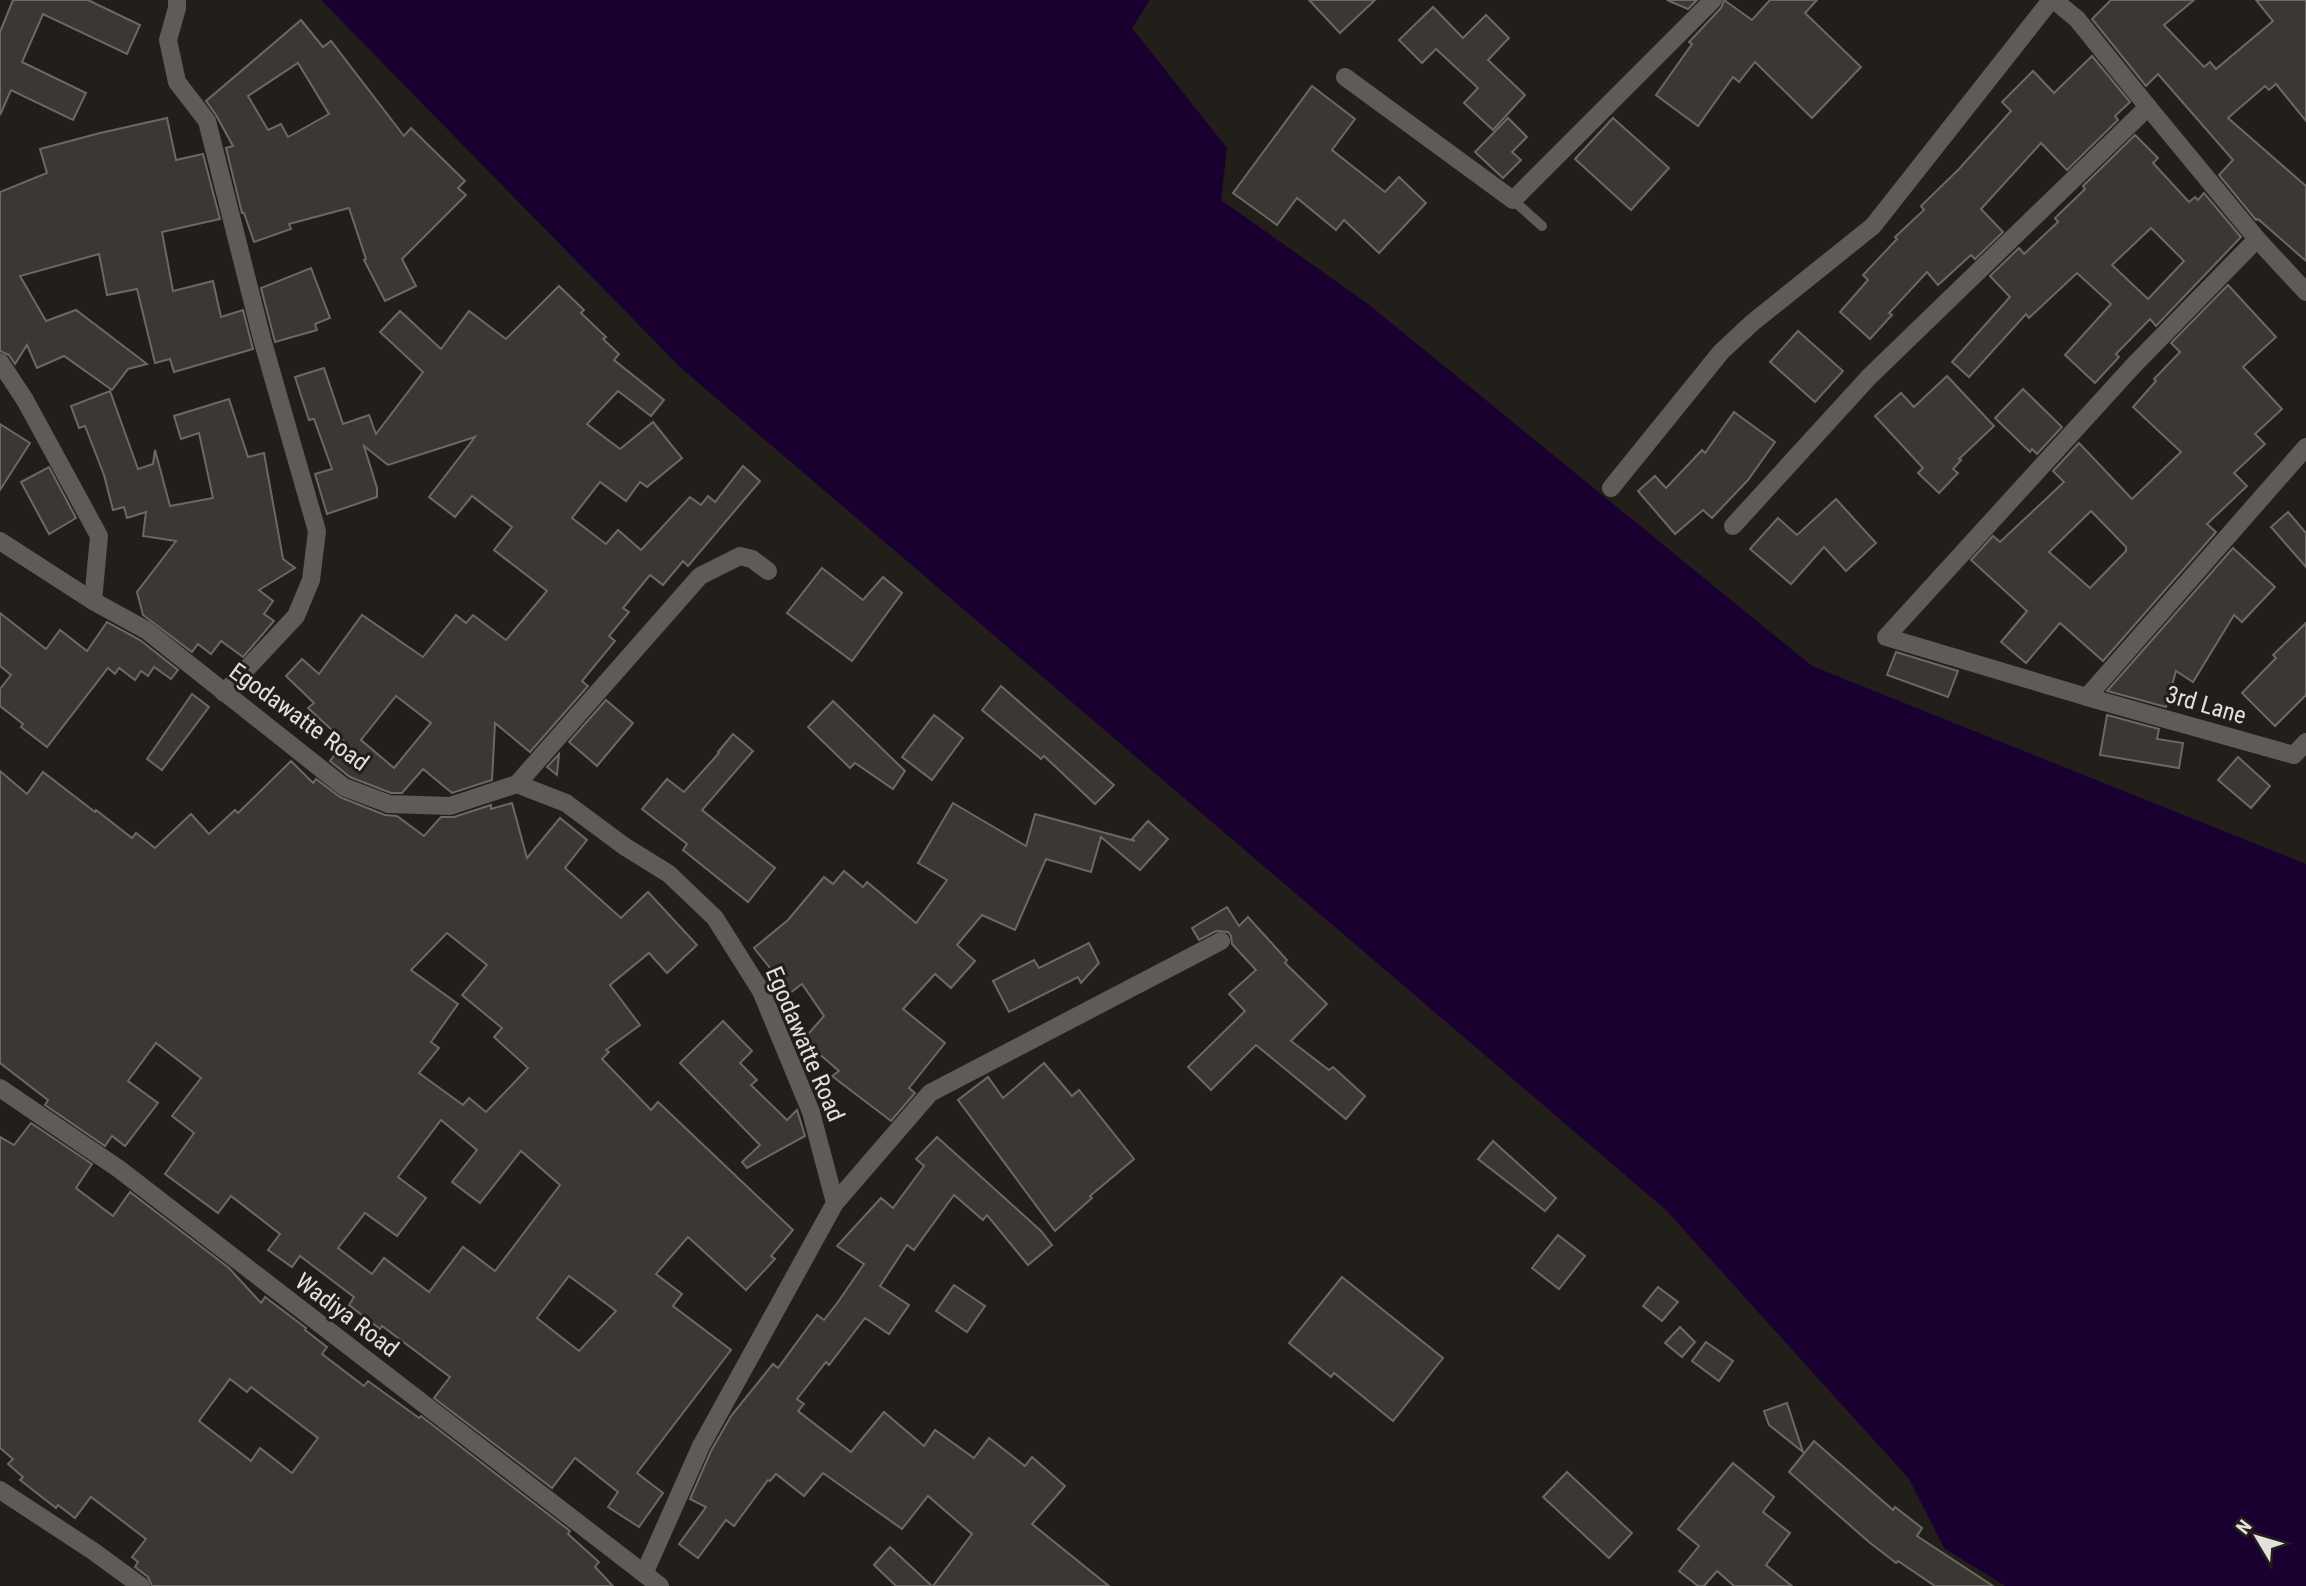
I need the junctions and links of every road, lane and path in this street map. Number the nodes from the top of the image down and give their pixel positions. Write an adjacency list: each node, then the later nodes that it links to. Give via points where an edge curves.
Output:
1 (177, 0): 17 (street, via 168,40 177,82 207,121 317,531 311,580 296,616)
2 (1713, 0): 6 (street)
3 (2053, 0): 5 (street, via 2077,19); 12 (street, via 1873,226 1721,352)
4 (1345, 77): 6 (street)
5 (2148, 107): 8 (street); 13 (street, via 1869,377)
6 (1513, 200): 7 (lane)
7 (1542, 226)
8 (2257, 239): 9 (street); 18 (street, via 2134,365 1886,637)
9 (2306, 292)
10 (0, 362): 16 (street, via 99,536)
11 (2306, 447): 18 (street)
12 (1611, 488)
13 (1733, 526)
14 (0, 541): 16 (street, Egodawatte Road)
15 (768, 571): 20 (street, via 740,556 700,576)
16 (93, 601): 17 (street, Egodawatte Road, via 146,631)
17 (224, 693): 20 (street, Egodawatte Road, via 344,787 389,804 450,806)
18 (2087, 697): 19 (street, 3rd Lane, via 2294,755)
19 (2306, 742)
20 (517, 784): 23 (street, Egodawatte Road, via 566,803 669,874 715,918 761,992 811,1112)
21 (1221, 941): 23 (street, via 930,1093)
22 (0, 1088): 25 (street, Wadiya Road, via 119,1169)
23 (835, 1202): 25 (street, via 701,1446)
24 (0, 1490): 26 (street)
25 (644, 1574): 27 (street, Wadiya Road)
26 (141, 1586)
27 (660, 1586)

